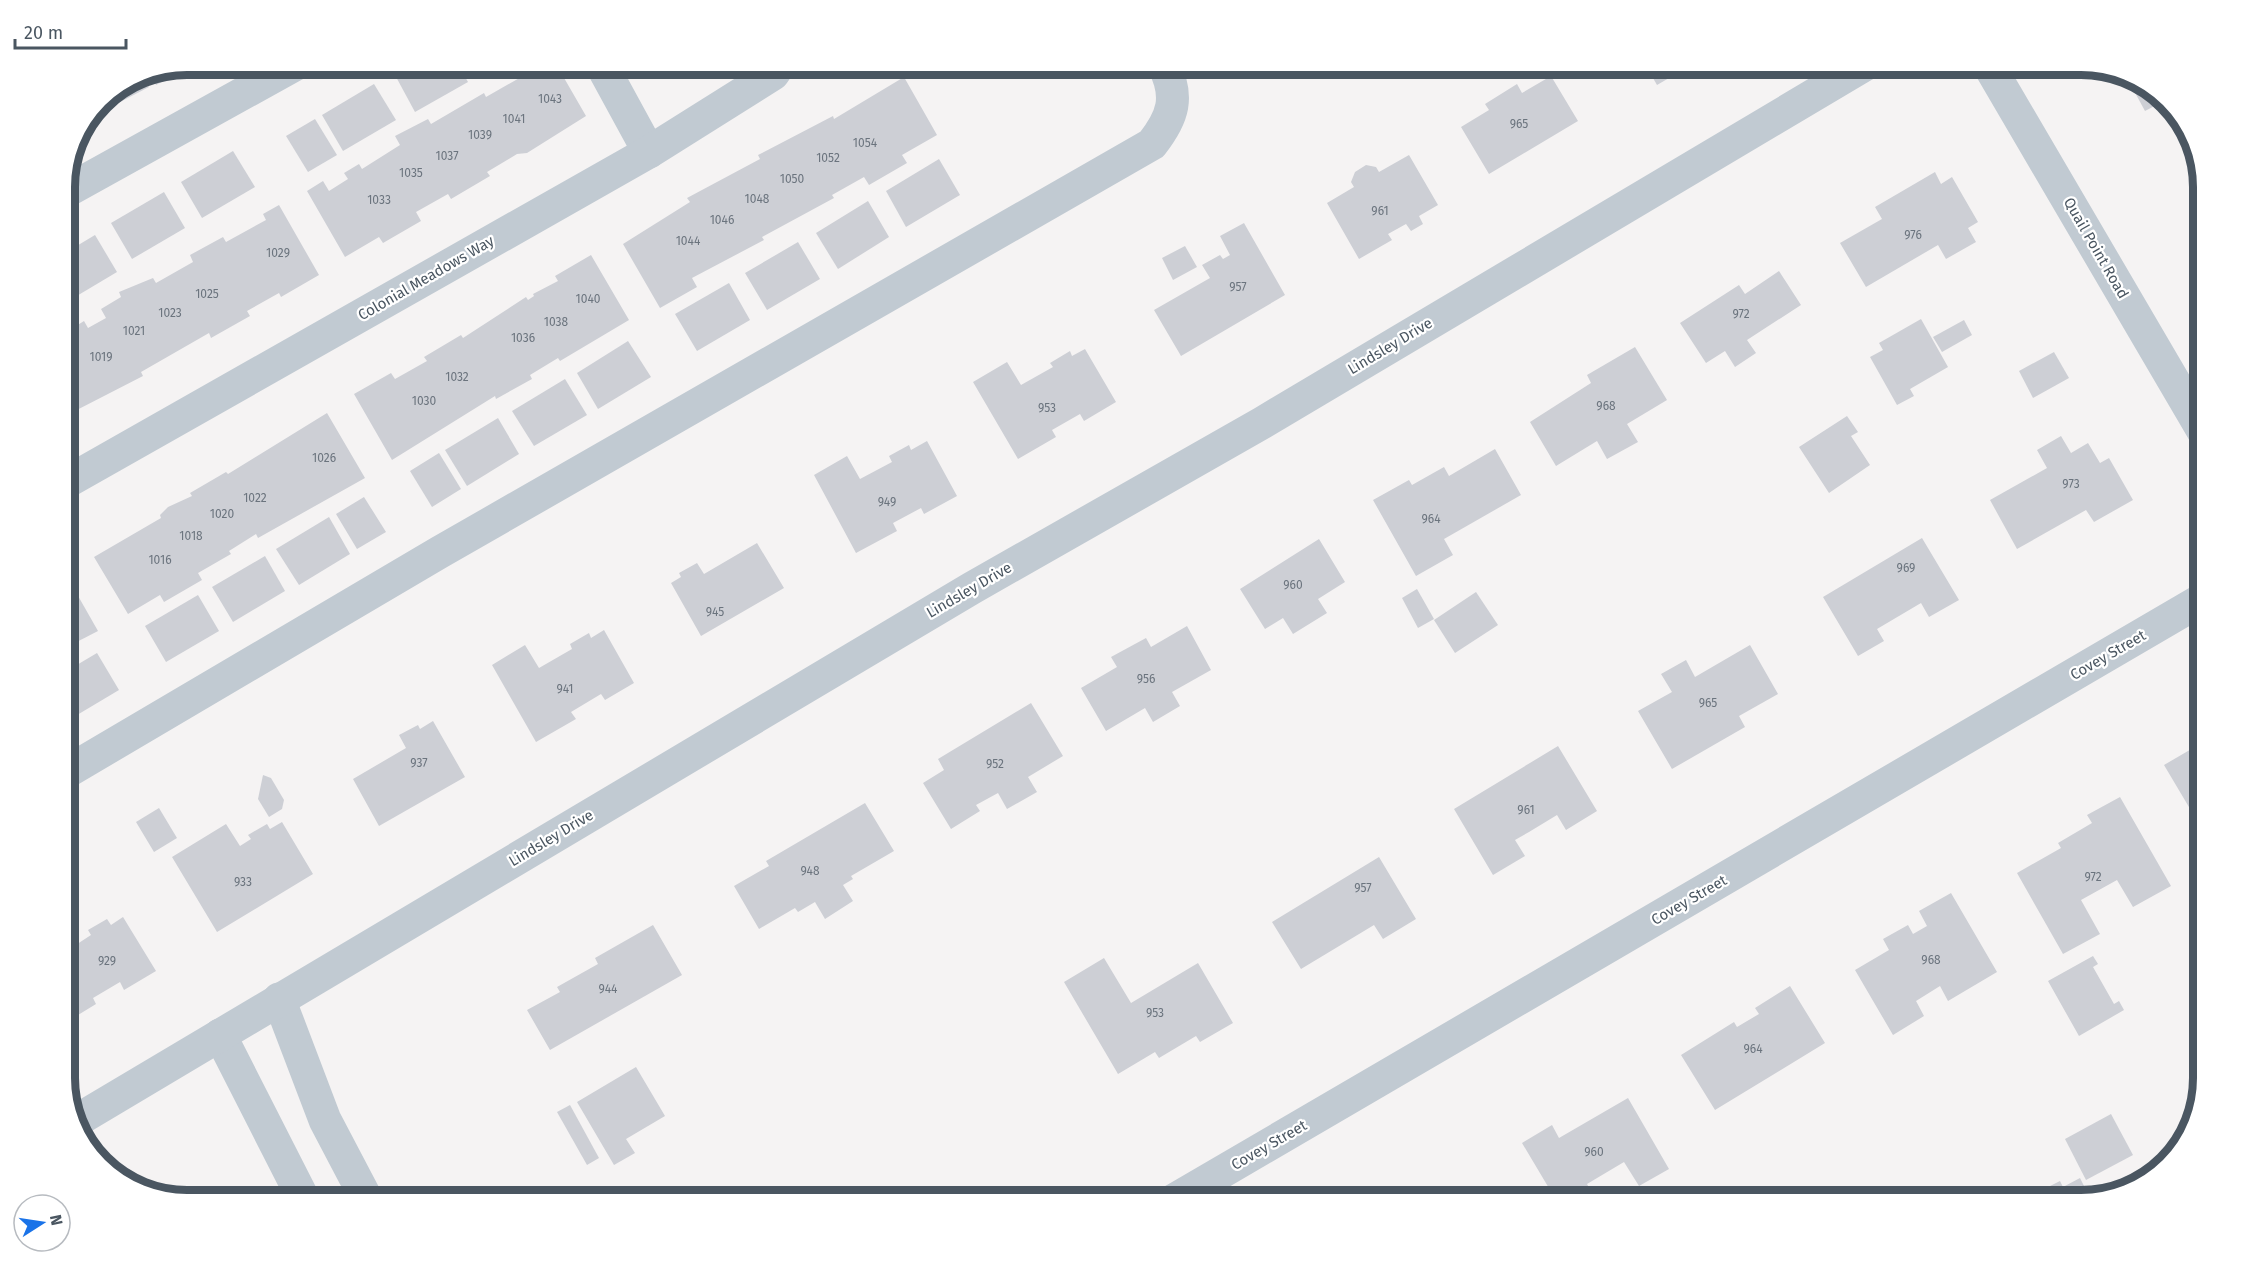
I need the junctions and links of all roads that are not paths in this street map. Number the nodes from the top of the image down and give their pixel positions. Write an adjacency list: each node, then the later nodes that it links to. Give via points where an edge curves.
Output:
1 (276, 75): 8 (street)
2 (607, 75): 7 (street)
3 (771, 75): 7 (street, Colonial Meadows Way)
4 (1168, 75): 12 (street, via 1173,104 1167,126 1152,144 440,552)
5 (1847, 75): 13 (street, Lindsley Drive)
6 (1994, 75): 9 (street, Quail Point Road)
7 (649, 152): 10 (street, Colonial Meadows Way)
8 (75, 186)
9 (2193, 413)
10 (75, 477)
11 (2193, 605): 18 (street, Covey Street)
12 (75, 767)
13 (279, 999): 14 (street, Lindsley Drive); 17 (street, via 325,1120)
14 (220, 1035): 15 (street, Lindsley Drive); 16 (street)
15 (82, 1117)
16 (299, 1190)
17 (362, 1190)
18 (1191, 1190)

